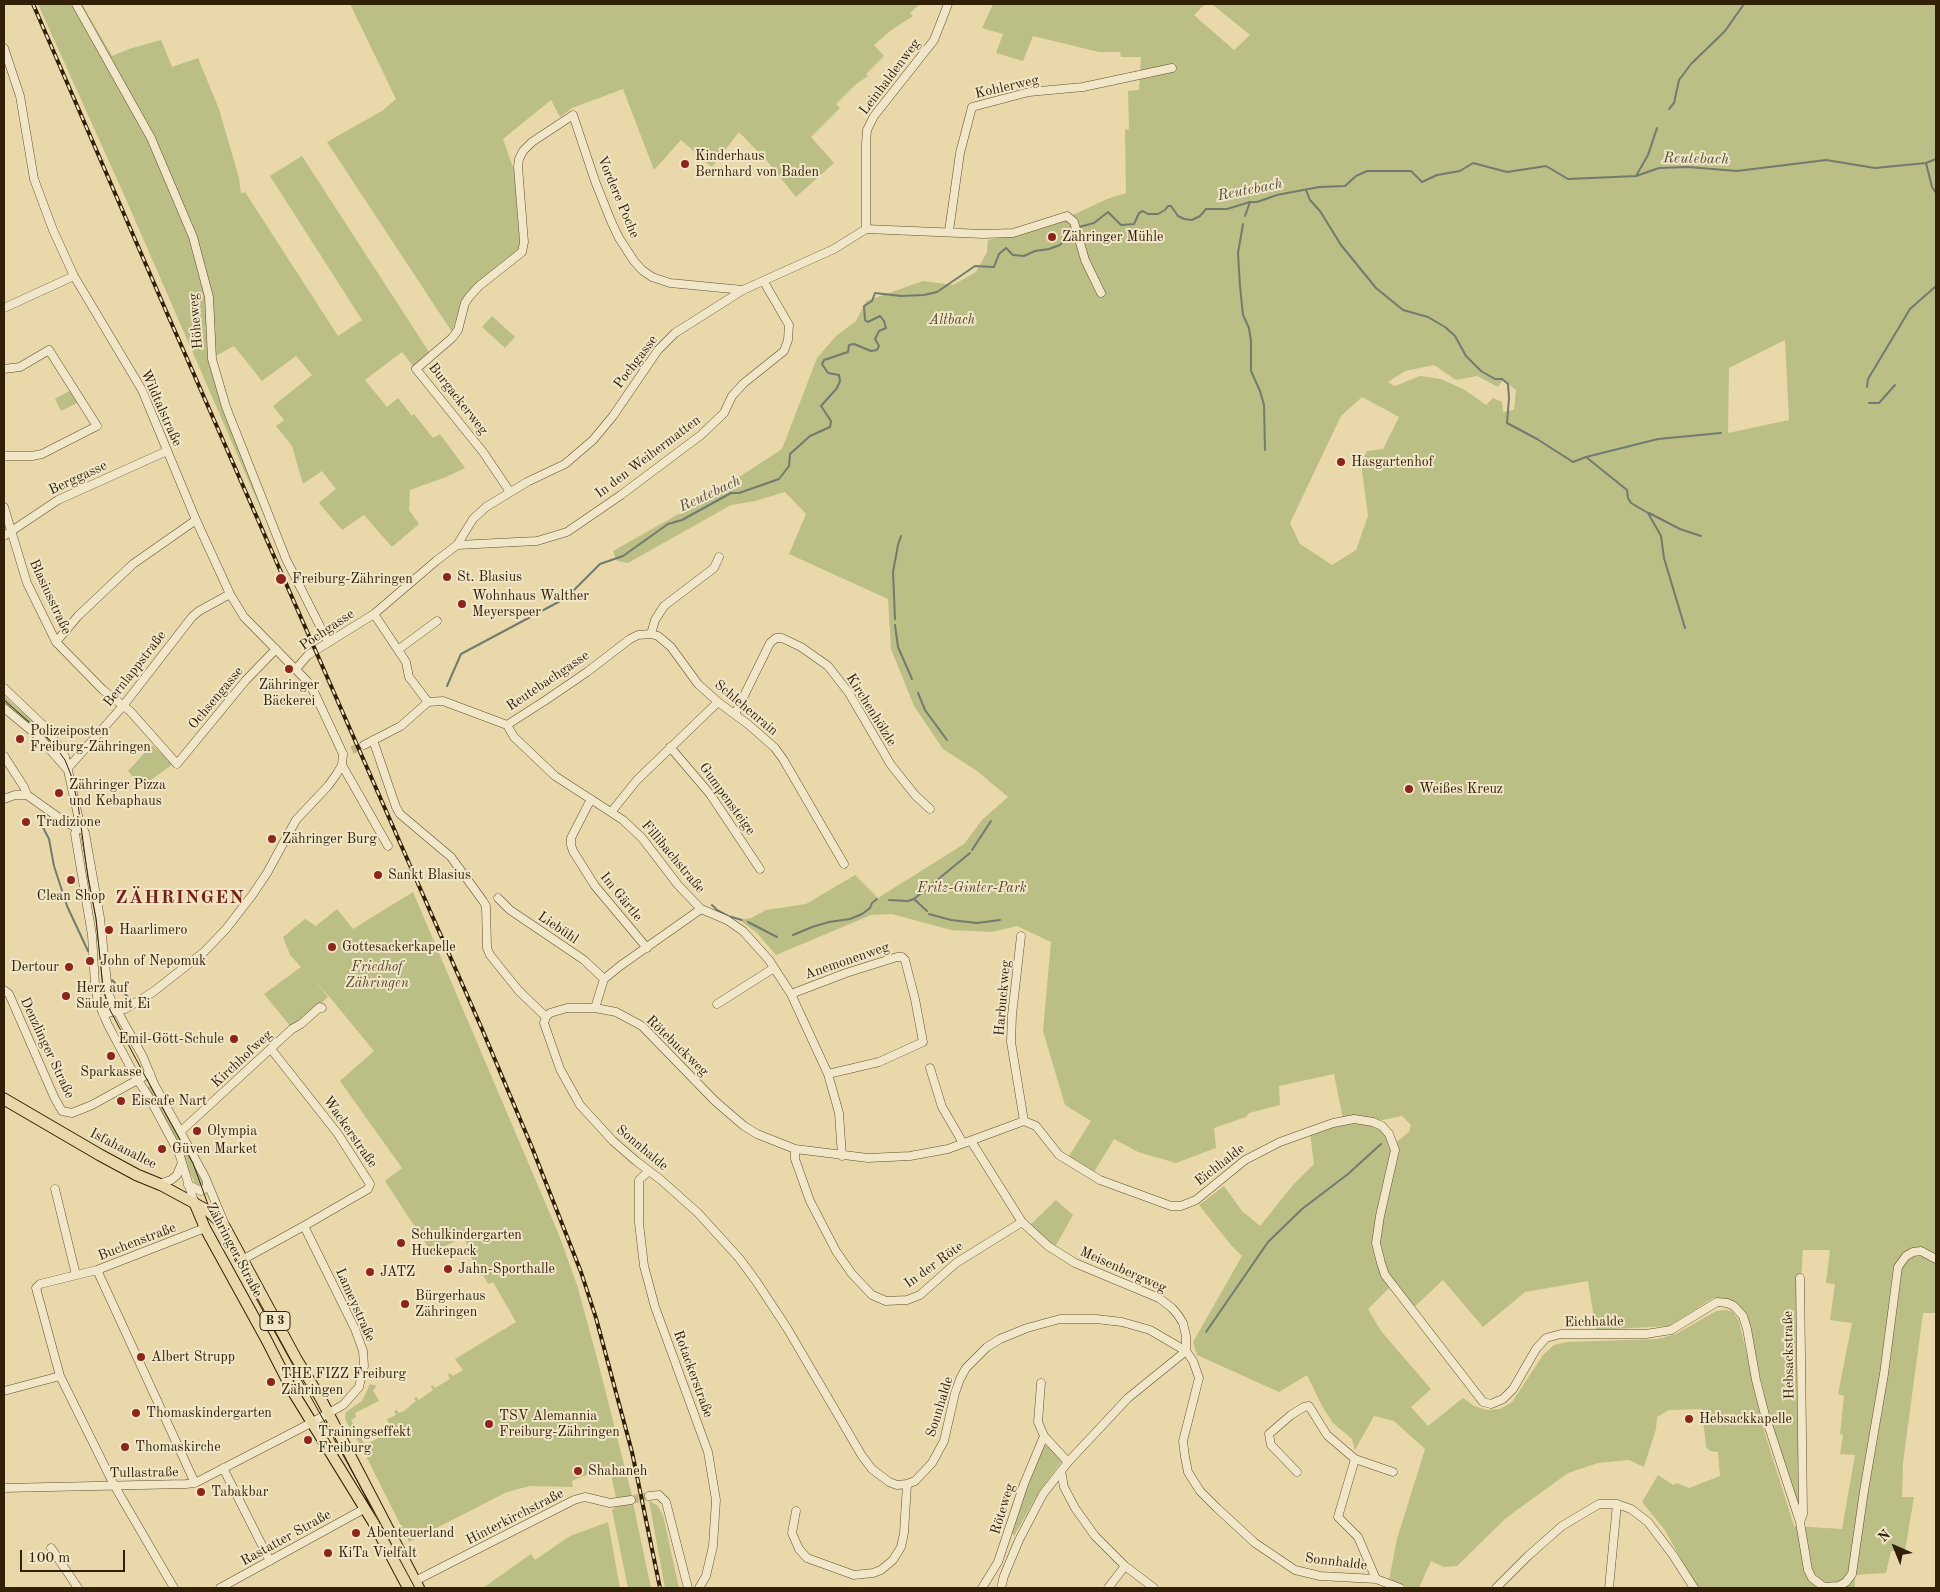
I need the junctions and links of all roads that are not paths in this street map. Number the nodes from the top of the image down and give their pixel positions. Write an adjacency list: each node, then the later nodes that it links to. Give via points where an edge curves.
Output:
1 (76, 4): 27 (street, Höheweg, via 151,138 193,237 209,297 212,359 226,407 286,559)
2 (948, 4): 6 (street, Leinhaldenweg, via 934,40 874,116 867,130)
3 (4, 48): 8 (street, Wildtalstraße, via 20,96 34,179 52,230)
4 (1172, 68): 7 (street, Kohlerweg, via 1084,87 1029,92 972,107 960,152)
5 (573, 115): 10 (street, Vordere Poche, via 611,221 642,270 670,283); 16 (street, Burgackerweg, via 532,142 519,159 522,252 468,297 458,330 416,369 483,452)
6 (866, 229): 7 (street); 9 (street, Pochgasse, via 834,249)
7 (949, 231): 11 (street, via 1013,233 1066,216 1074,222)
8 (74, 276): 12 (street); 14 (street, Wildtalstraße, via 142,390)
9 (764, 282): 10 (street, Pochgasse); 20 (street, In den Weihermatten, via 789,325 784,351 744,383 732,396 724,413 701,435 567,532 537,541)
10 (743, 290): 16 (street, Pochgasse, via 675,333 658,350 593,440 565,464)
11 (1101, 293)
12 (4, 308)
13 (4, 369): 15 (street, via 20,367 49,350 98,426 42,454)
14 (167, 451): 18 (street, Wildtalstraße); 19 (street, Berggasse, via 58,500)
15 (4, 456)
16 (510, 492): 20 (street, Pochgasse, via 473,519)
17 (4, 507): 19 (street, Blasiusstraße)
18 (196, 520): 22 (street, Wildtalstraße); 26 (street, via 133,564 78,616)
19 (7, 533): 26 (street, Blasiusstraße)
20 (457, 545): 23 (street, Pochgasse)
21 (719, 557): 25 (street, via 714,568 664,606)
22 (230, 594): 28 (street, Wildtalstraße, via 244,617); 34 (street, Bernlappstraße, via 192,618)
23 (374, 614): 27 (street, Pochgasse); 29 (street)
24 (437, 622): 29 (street)
25 (651, 634): 33 (street, Schlehenrain, via 671,647 698,684); 37 (street, Reutebachgasse, via 630,639)
26 (56, 642): 34 (street, Blasiusstraße, via 92,680)
27 (328, 642): 30 (street, Pochgasse, via 308,655)
28 (276, 649): 30 (street, Wildtalstraße); 44 (street, Ochsengasse, via 246,680)
29 (399, 649): 32 (street, via 409,677)
30 (296, 669): 42 (street, Wildtalstraße, via 315,694)
31 (4, 688): 46 (street, Zähringer Straße, via 62,749)
32 (428, 702): 37 (street, Reutebachgasse, via 443,701); 38 (street, via 401,726)
33 (718, 702): 36 (street, Schlehenrain); 40 (street)
34 (123, 706): 44 (street, Blasiusstraße); 46 (street, Bernlappstraße)
35 (4, 708): 46 (street, Zähringer Straße, via 39,737)
36 (735, 714): 50 (street, Kirchenhölzle, via 770,643 782,638 801,647 828,666 849,693 891,765); 56 (street, Schlehenrain, via 766,739 783,759)
37 (507, 725): 49 (street, Fillibachstraße, via 514,737 555,776)
38 (373, 740): 39 (street); 71 (street, via 400,814 458,866 483,900 490,956 519,992)
39 (364, 744)
40 (670, 747): 51 (street); 57 (street, Gumpensteige, via 710,794)
41 (352, 750): 42 (street)
42 (343, 754): 45 (street)
43 (4, 756): 47 (street)
44 (177, 764)
45 (342, 765): 55 (street); 69 (street, via 328,786 296,820 270,869 226,929 204,952 160,986 125,1009)
46 (67, 769): 52 (street, Zähringer Straße)
47 (27, 795): 48 (street); 53 (street)
48 (4, 798)
49 (591, 799): 51 (street, Fillibachstraße); 61 (street, Im Gärtle, via 570,845 595,886)
50 (930, 809)
51 (612, 811): 59 (street, Fillibachstraße, via 642,838)
52 (78, 815): 53 (street, Zähringer Straße); 54 (street, Zähringer Straße)
53 (76, 827): 54 (street); 70 (street, Zähringer Straße, via 92,935 96,994)
54 (84, 833): 69 (street, Zähringer Straße, via 101,928 106,984)
55 (388, 846)
56 (844, 864)
57 (760, 869)
58 (498, 898): 63 (street, Liebühl, via 510,910 584,960)
59 (701, 909): 61 (street); 62 (street, Fillibachstraße, via 743,931)
60 (1021, 936): 78 (street, Harbuckweg, via 1011,1042)
61 (648, 948): 63 (street)
62 (774, 968): 65 (street, Fillibachstraße); 66 (street)
63 (604, 979): 68 (street)
64 (4, 990): 76 (street, Denzlinger Straße, via 9,994 62,1111 72,1113 92,1105)
65 (791, 994): 75 (street, Fillibachstraße); 75 (street, Anemonenweg, via 846,972 897,957 905,960 923,1042 879,1062)
66 (716, 1004)
67 (322, 1008): 72 (street, Kirchhofweg)
68 (595, 1008): 71 (street, Rötebuckweg, via 567,1008); 81 (street, Rötebuckweg, via 616,1012 642,1026 744,1126)
69 (118, 1010): 70 (street); 74 (street, Zähringer Straße)
70 (103, 1014): 76 (street, Zähringer Straße)
71 (546, 1017): 84 (street, Sonnhalde, via 544,1023 560,1069 580,1105 613,1141)
72 (271, 1049): 79 (street, Kirchhofweg); 91 (street, Wackerstraße, via 338,1134 370,1184)
73 (930, 1068): 80 (street, via 942,1107)
74 (150, 1073): 76 (street, Denzlinger Straße); 79 (street, Zähringer Straße)
75 (828, 1074): 82 (street, Fillibachstraße, via 839,1113)
76 (138, 1080): 83 (street, Zähringer Straße, via 179,1153)
77 (4, 1099): 86 (highway, Isfahanallee / B 3, via 115,1163)
78 (1024, 1121): 80 (street, Rötebuckweg); 121 (street, Eichhalde, via 1036,1126 1059,1155 1100,1180 1171,1206 1196,1200 1245,1160 1280,1142 1354,1119 1382,1126 1395,1150 1376,1243 1380,1263 1385,1275 1482,1402 1491,1404 1503,1399 1546,1338 1561,1334 1646,1334 1671,1330 1717,1302 1727,1302 1743,1316 1764,1415)
79 (180, 1132): 85 (street, Zähringer Straße)
80 (967, 1142): 82 (street, Rötebuckweg, via 910,1156); 90 (street, Meisenbergweg)
81 (795, 1149): 82 (street, Rötebuckweg); 90 (street, In der Röte, via 795,1160 810,1201 836,1251 872,1295 886,1301 907,1300 920,1294 956,1263)
82 (842, 1156)
83 (182, 1165): 86 (street, via 171,1180); 87 (street, Zähringer Straße)
84 (649, 1171): 113 (street, Sonnhalde, via 715,1230 756,1281 872,1469 889,1482); 131 (street, Rotackerstraße, via 640,1180 639,1223 644,1266 655,1307 708,1452 716,1500 713,1546 706,1576)
85 (207, 1182): 87 (street, Zähringer Straße, via 201,1191); 92 (street, Zähringer Straße)
86 (159, 1184): 89 (main road, Isfahanallee / B 3)
87 (188, 1185): 89 (street, Zähringer Straße)
88 (55, 1189): 97 (street)
89 (194, 1202): 92 (main road, Isfahanallee / B 3); 93 (main road, Zähringer Straße)
90 (1022, 1222): 99 (street, Meisenbergweg, via 1061,1256 1159,1298 1172,1308 1182,1323)
91 (304, 1226): 95 (street, Wackerstraße); 103 (street, Lameystraße, via 355,1329 364,1356 359,1387 345,1403)
92 (225, 1227): 95 (main road, Zähringer Straße / B 3)
93 (205, 1228): 96 (street, Buchenstraße); 104 (main road, Zähringer Straße)
94 (1936, 1258): 121 (street, Eichhalde, via 1921,1251 1913,1252 1898,1267 1854,1563 1846,1582 1832,1588 1824,1587 1812,1578)
95 (242, 1260): 103 (main road, Zähringer Straße / B 3)
96 (97, 1270): 97 (street, Buchenstraße); 112 (street)
97 (76, 1275): 100 (street, Buchenstraße, via 40,1284 36,1288)
98 (1800, 1278): 121 (street, Hebsackstraße, via 1803,1514)
99 (1186, 1351): 107 (street, via 1128,1398); 113 (street, Sonnhalde, via 1150,1330 1096,1319 1044,1322 1000,1339 966,1368 955,1393 939,1451 923,1474); 125 (street, Sonnhalde, via 1194,1361 1199,1378 1183,1440 1188,1472 1200,1491 1255,1543 1295,1570 1320,1576)
100 (60, 1376): 102 (street); 114 (street)
101 (1041, 1383): 105 (street, via 1038,1422)
102 (4, 1391)
103 (328, 1414): 104 (street, Tullastraße); 126 (main road, Zähringer Straße / B 3)
104 (311, 1423): 108 (street, Tullastraße); 119 (main road, Zähringer Straße)
105 (1044, 1436): 107 (street); 132 (street, Röteweg, via 998,1562)
106 (1355, 1459): 110 (street, via 1327,1435 1309,1406 1304,1407 1268,1434 1270,1446); 111 (street); 125 (street, via 1338,1517 1358,1537)
107 (1068, 1462): 109 (street)
108 (223, 1468): 112 (street, Tullastraße); 123 (street)
109 (1060, 1471): 124 (street, via 1075,1508 1095,1536); 133 (street, via 1029,1519)
110 (1297, 1472)
111 (1393, 1472)
112 (195, 1483): 114 (street, Tullastraße)
113 (907, 1484): 120 (street, via 901,1547 892,1560 873,1573 854,1574 807,1558 792,1533)
114 (114, 1486): 115 (street, Tullastraße); 128 (street)
115 (4, 1488)
116 (649, 1496): 130 (street, via 659,1495 666,1502)
117 (631, 1500): 126 (street, Hinterkirchstraße, via 610,1503 585,1496 574,1500)
118 (1618, 1504): 137 (street, via 1599,1504 1562,1526); 138 (street); 139 (street, via 1648,1522)
119 (364, 1509): 123 (street, Rastatter Straße); 126 (main road, Zähringer Straße)
120 (796, 1511)
121 (1800, 1522)
122 (51, 1548): 127 (street)
123 (270, 1561): 129 (street, Rastatter Straße)
124 (1125, 1566): 134 (street); 135 (street)
125 (1376, 1580): 136 (street, Sonnhalde)
126 (414, 1586)
127 (78, 1588)
128 (174, 1588)
129 (220, 1588)
130 (688, 1588)
131 (699, 1588)
132 (982, 1588)
133 (1001, 1588)
134 (1108, 1588)
135 (1154, 1588)
136 (1400, 1588)
137 (1496, 1588)
138 (1609, 1588)
139 (1694, 1588)

